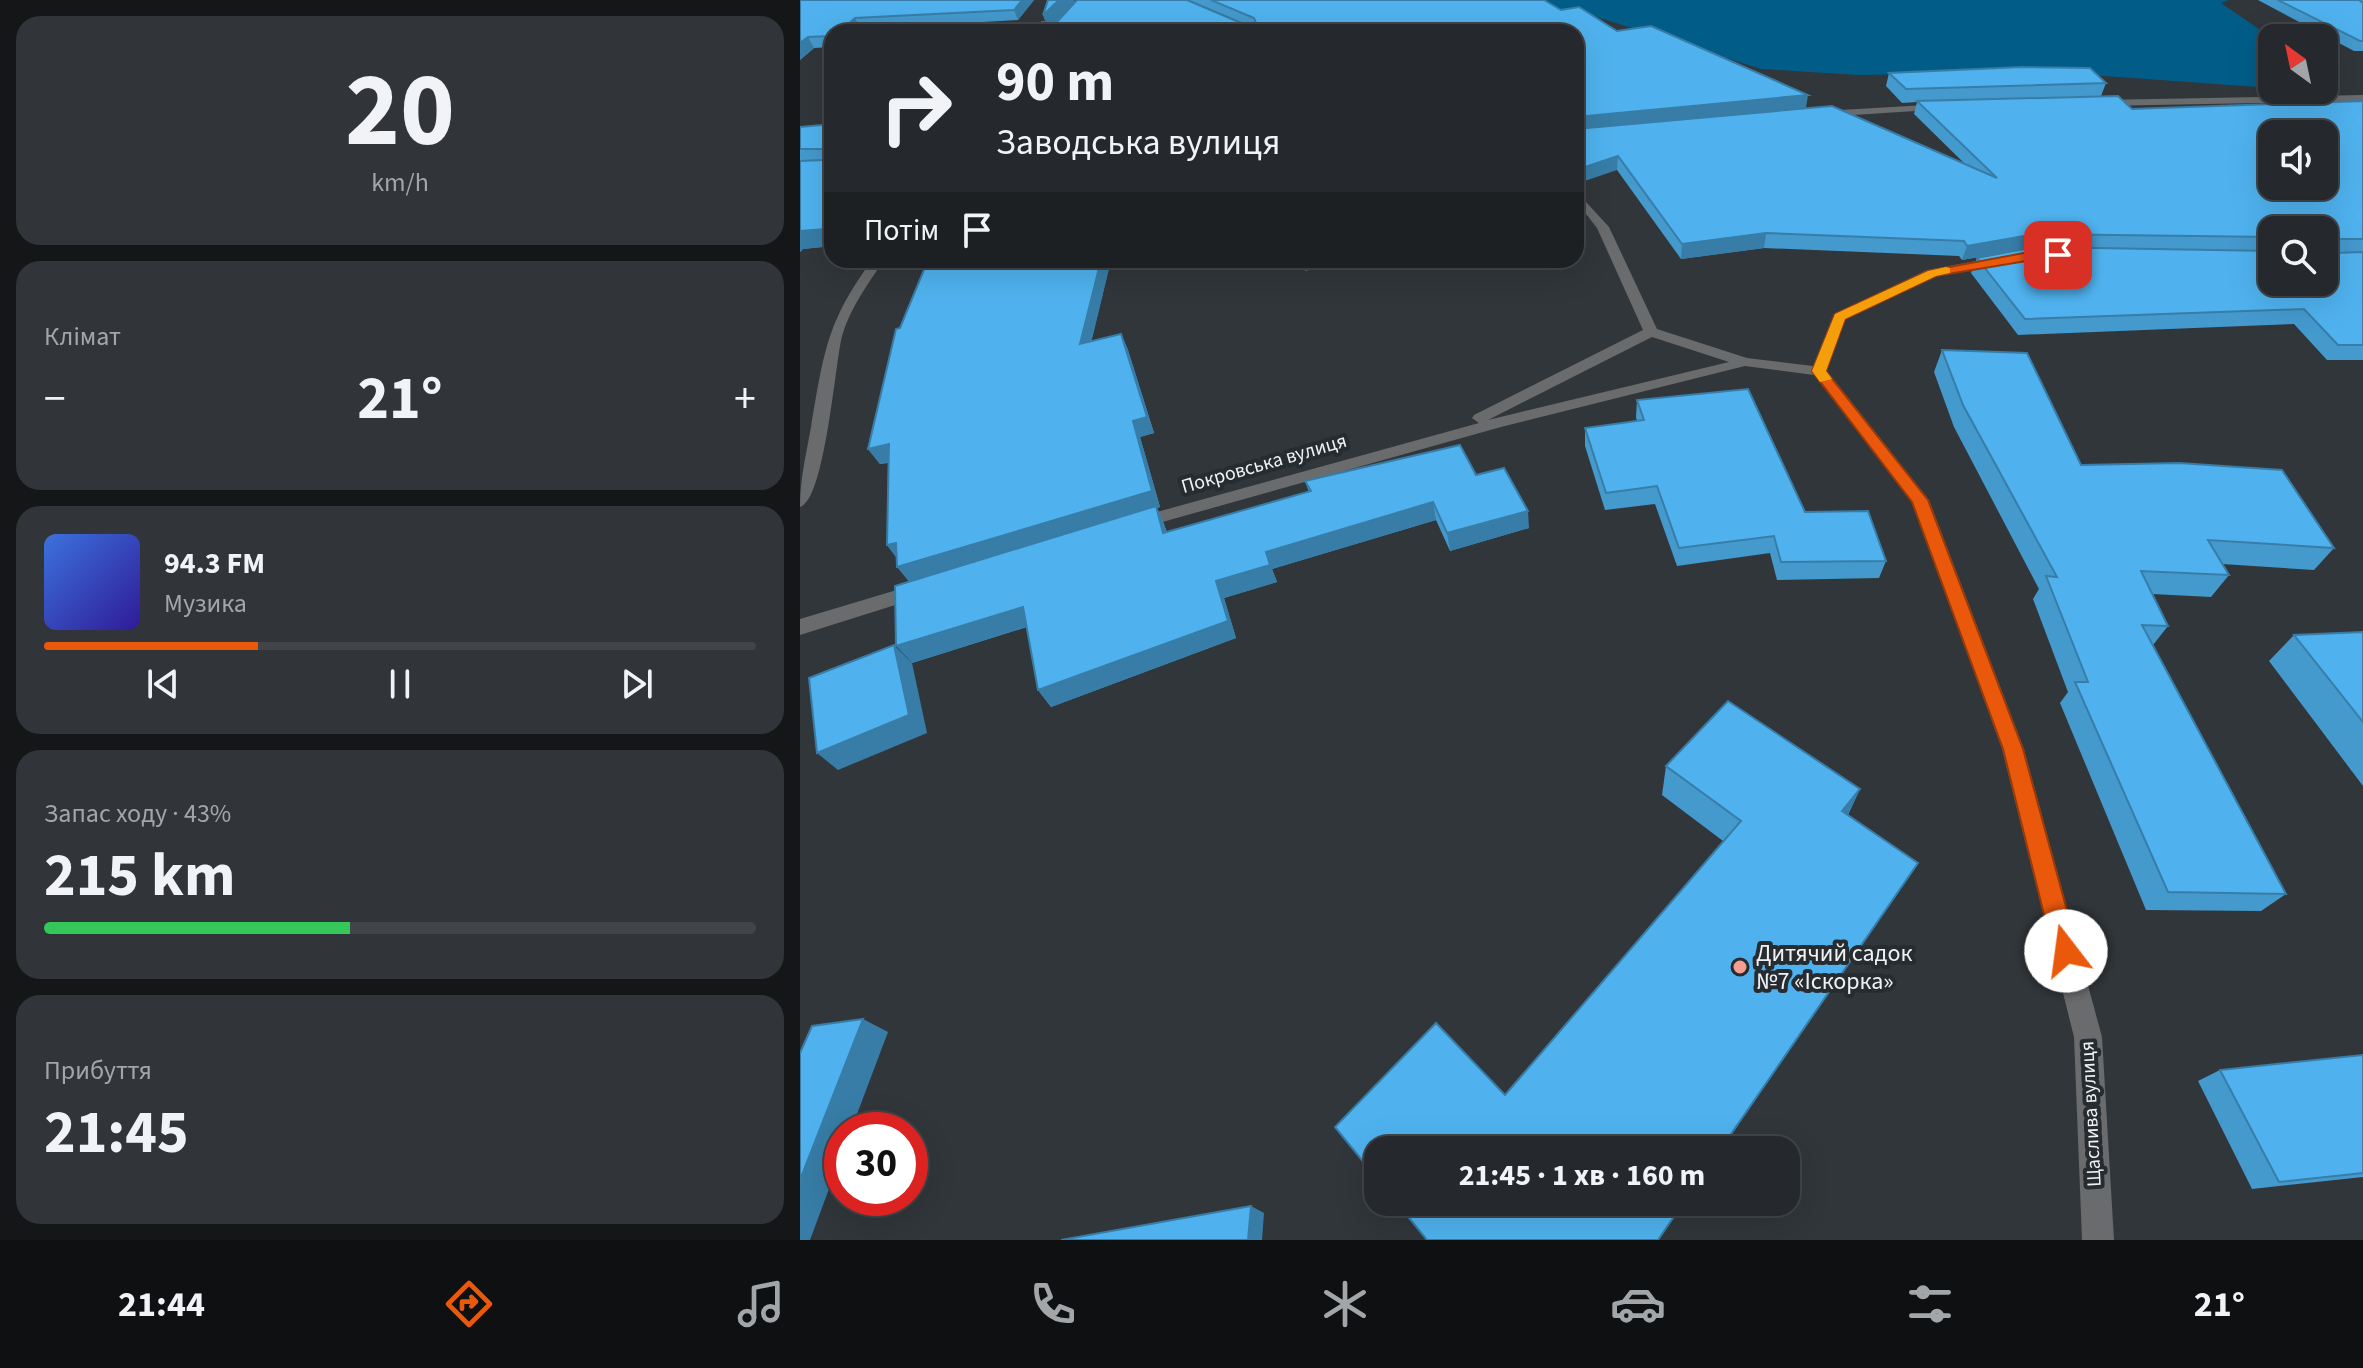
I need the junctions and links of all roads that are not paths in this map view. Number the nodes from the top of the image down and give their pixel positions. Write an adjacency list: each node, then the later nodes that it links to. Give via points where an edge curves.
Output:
1 (2363, 98): 2 (street)
2 (2079, 104)
3 (1953, 107): 4 (street)
4 (1815, 115)
5 (1584, 204): 8 (street, via 1603,227)
6 (2015, 258): 10 (street, via 1932,273 1839,317)
7 (872, 268): 12 (street, via 852,296 836,335 811,475)
8 (1651, 332): 9 (street); 11 (street)
9 (1745, 362): 10 (street); 11 (street, Покровська вулиця)
10 (1819, 371): 16 (street, Щаслива вулиця, via 1920,500 2013,749 2088,1037)
11 (1442, 438): 13 (street, Покровська вулиця)
12 (800, 501)
13 (1112, 531)
14 (934, 586): 15 (street)
15 (800, 627)
16 (2098, 1240)

